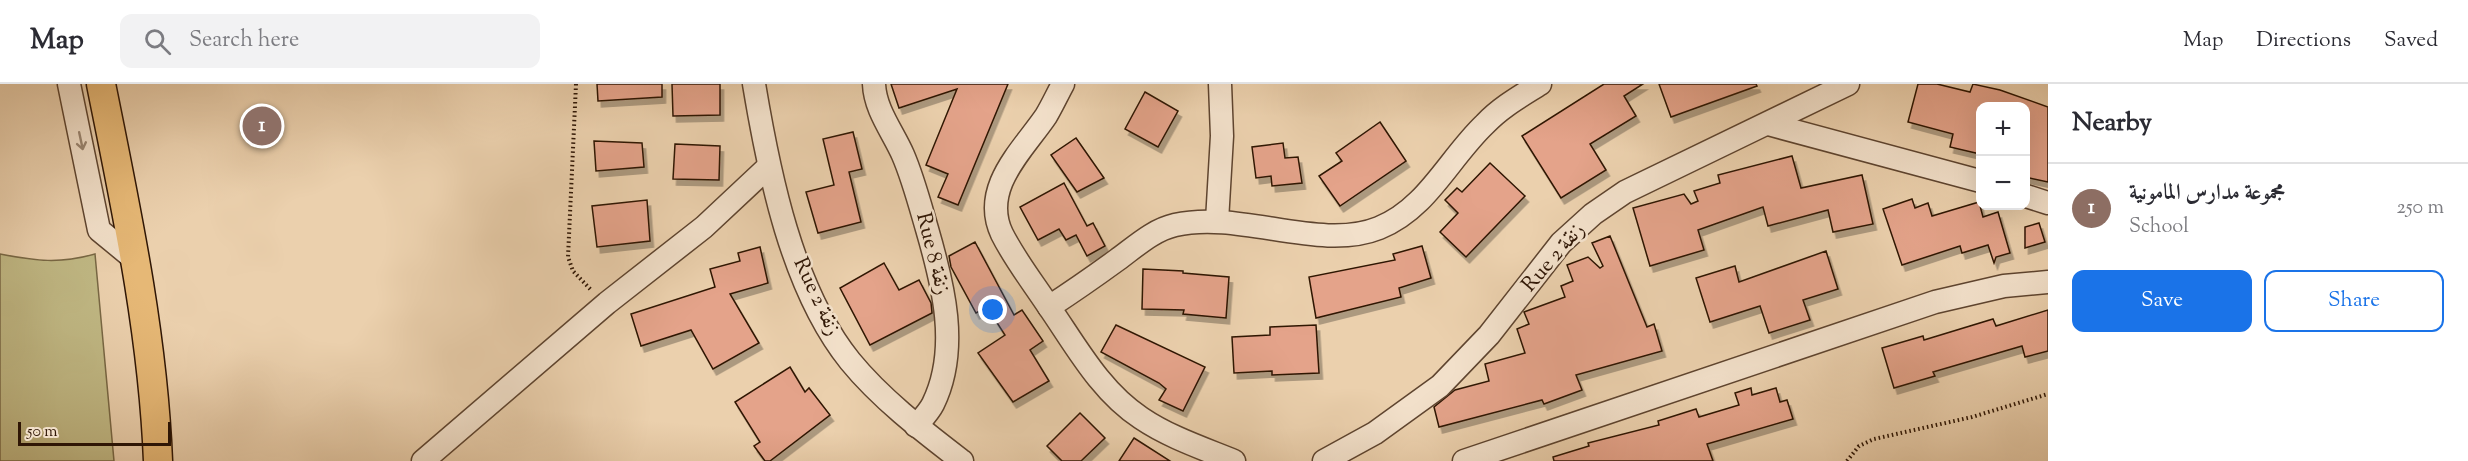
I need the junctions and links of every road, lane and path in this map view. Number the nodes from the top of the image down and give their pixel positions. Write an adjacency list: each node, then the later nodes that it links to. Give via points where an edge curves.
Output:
1 (69, 84): 16 (street, one-way to 16, via 99,230)
2 (101, 84): 16 (main road)
3 (576, 84): 18 (path, via 568,257 573,271)
4 (754, 84): 11 (street, Rue 2 زنقة)
5 (873, 84): 21 (street, Rue 8 زنقة, via 874,98 904,156 940,277 946,313 943,375 933,405)
6 (1063, 84): 19 (street, via 1045,117 1004,173 996,204 1002,233)
7 (1220, 84): 15 (street, via 1222,136)
8 (1540, 84): 15 (street, via 1485,123 1428,194 1379,228 1331,237)
9 (1848, 84): 10 (street, Rue 2 زنقة)
10 (1768, 124): 12 (street); 26 (street, Rue 2 زنقة, via 1625,192 1593,214 1561,243 1497,326 1440,386 1375,432)
11 (768, 167): 18 (street, via 704,227); 21 (street, Rue 2 زنقة, via 804,280 824,323 851,362)
12 (1976, 180)
13 (2030, 198): 14 (street)
14 (2048, 203)
15 (1217, 222): 19 (street, via 1173,225 1153,234)
16 (133, 258): 22 (main road, via 151,365)
17 (2048, 282): 27 (street, via 2004,286 1935,302)
18 (607, 303): 23 (street)
19 (1050, 307): 25 (street, via 1107,389 1140,418)
20 (2048, 394): 28 (path, via 1972,417 1874,439 1859,446)
21 (916, 426): 24 (street, Rue 2 زنقة)
22 (158, 461)
23 (423, 461)
24 (962, 461)
25 (1234, 461)
26 (1324, 461)
27 (1464, 461)
28 (1847, 461)

